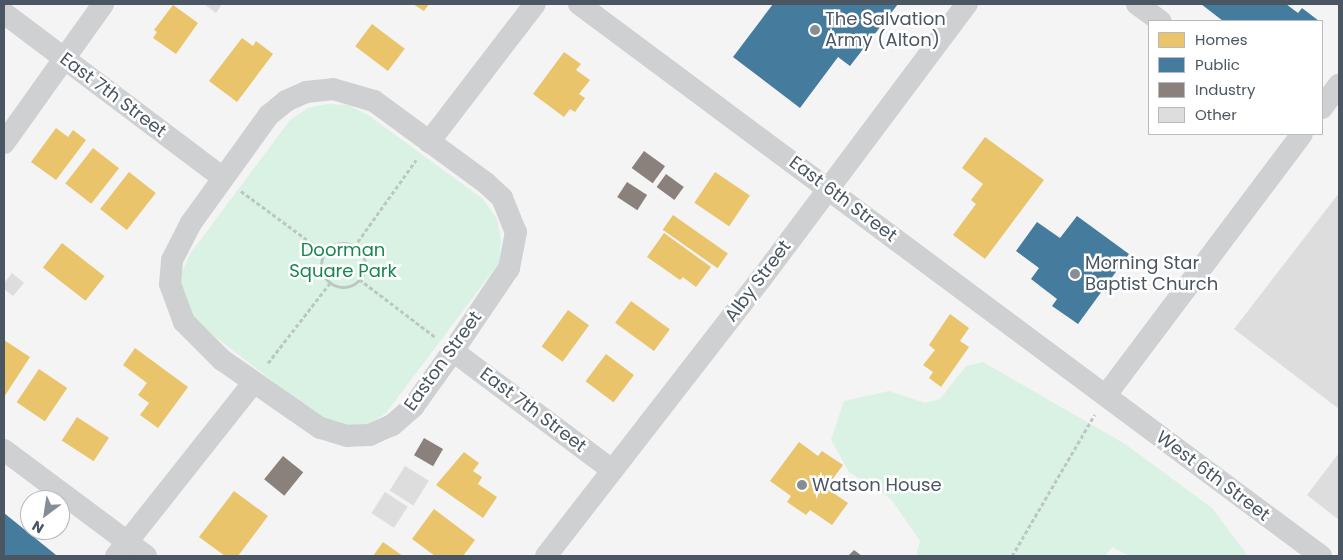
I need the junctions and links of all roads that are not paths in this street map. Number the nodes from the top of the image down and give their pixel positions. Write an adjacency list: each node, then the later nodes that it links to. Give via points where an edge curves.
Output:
1 (103, 4): 8 (street)
2 (535, 4): 12 (street)
3 (579, 4): 15 (street, East 6th Street)
4 (967, 4): 15 (street, Alby Street)
5 (1137, 4): 7 (street)
6 (4, 13): 8 (street, East 7th Street)
7 (1159, 20)
8 (66, 59): 13 (street); 14 (street, East 7th Street)
9 (1339, 85): 10 (street)
10 (1323, 107)
11 (1301, 135): 18 (street)
12 (429, 142): 14 (street, via 374,101 332,89 306,92 286,101 269,115); 16 (street, Easton Street, via 502,198 512,215 515,238 509,268)
13 (4, 143)
14 (222, 177): 17 (street, via 178,246 170,271 170,284 184,322 222,360)
15 (827, 188): 18 (street, East 6th Street); 20 (street, Alby Street, via 761,279)
16 (453, 351): 17 (street, Easton Street, via 413,406 381,432 347,436 335,434); 20 (street, East 7th Street)
17 (253, 383): 21 (street)
18 (1106, 395): 24 (street, West 6th Street)
19 (4, 450): 21 (street)
20 (612, 470): 23 (street, Alby Street)
21 (121, 549): 22 (street)
22 (146, 556)
23 (546, 556)
24 (1321, 556)

